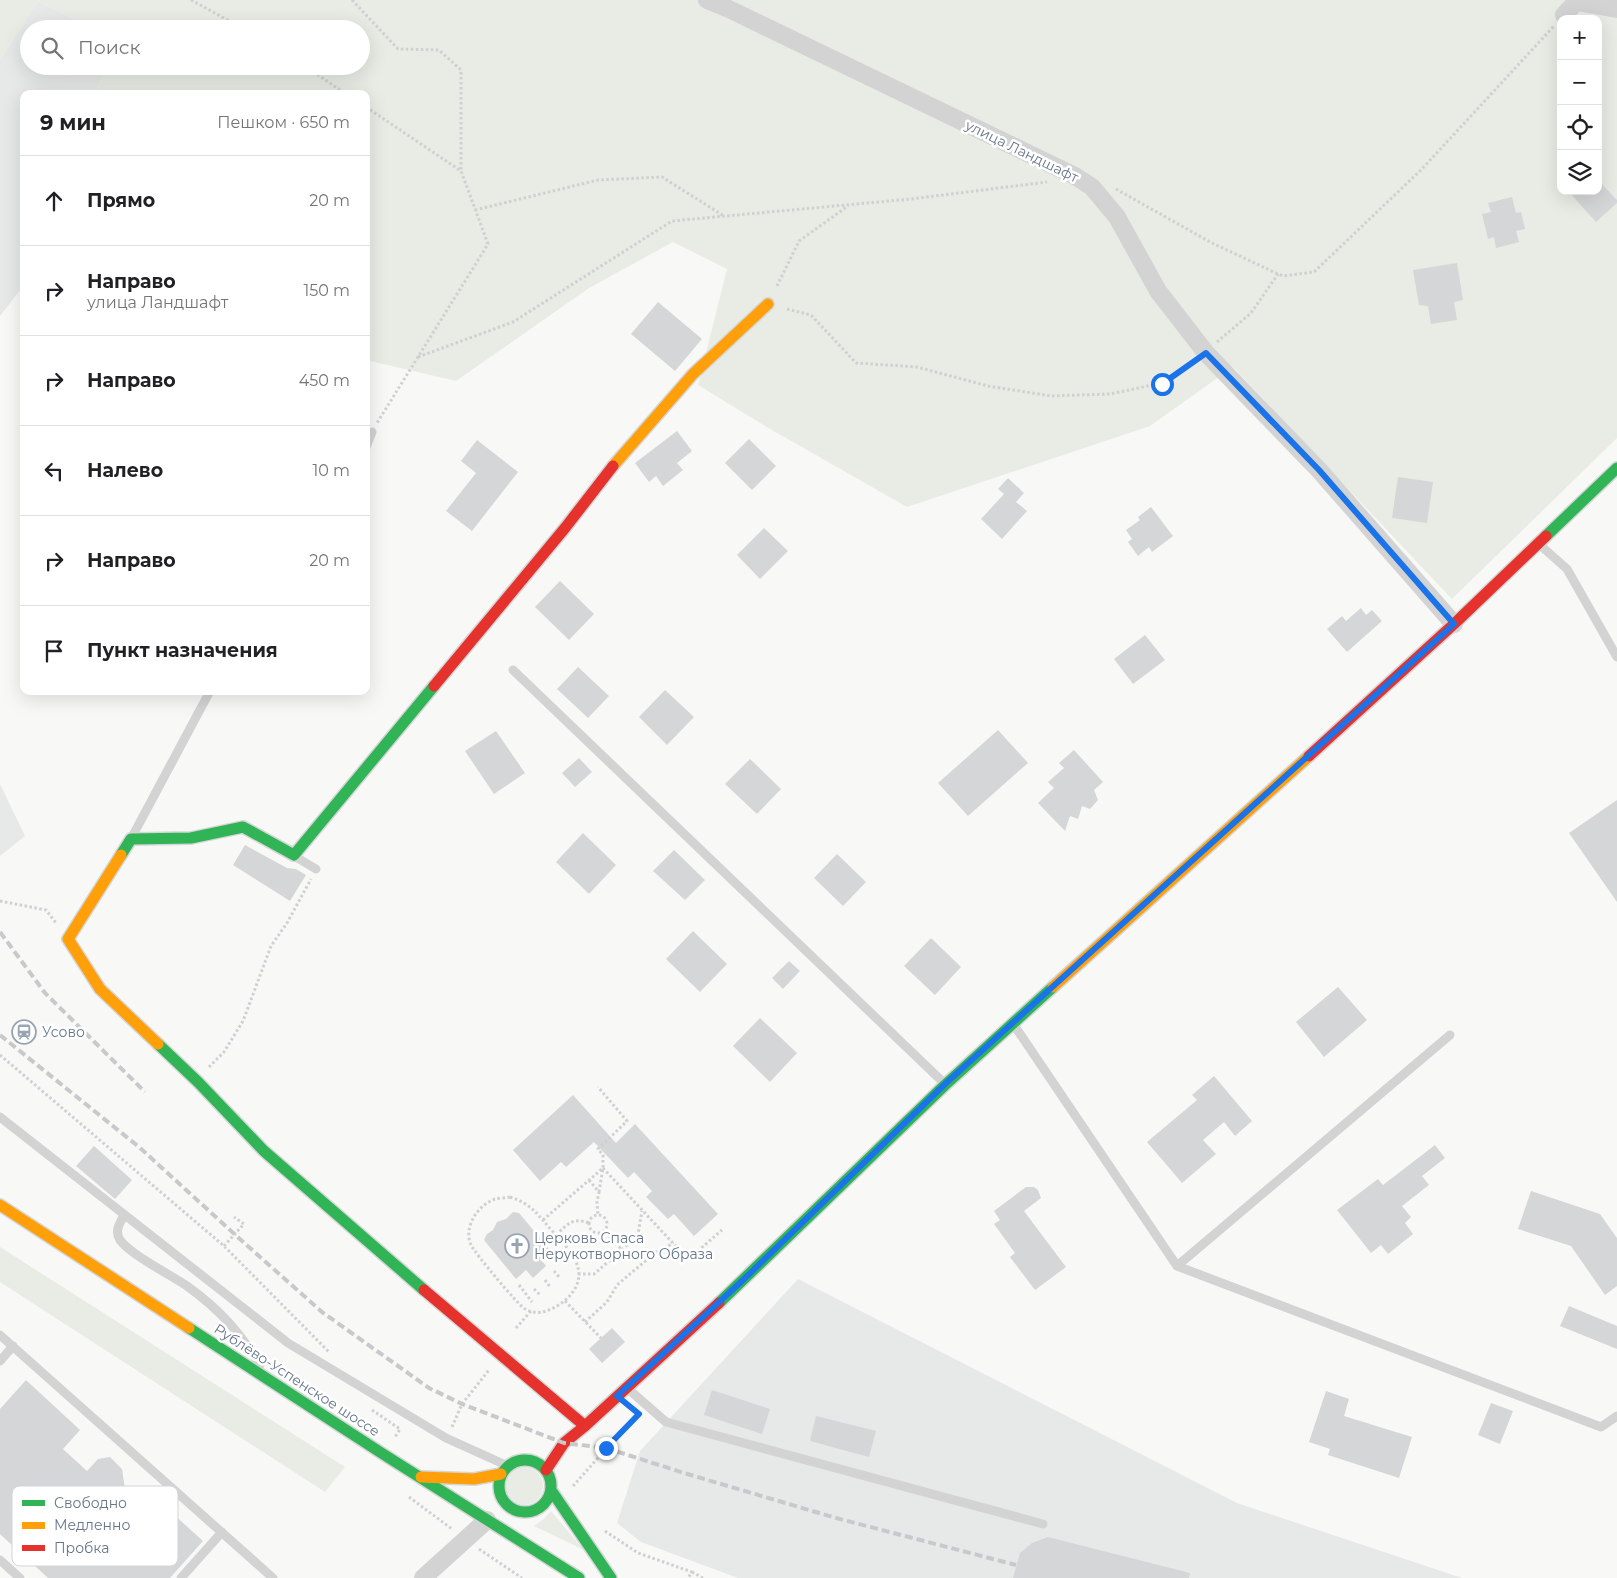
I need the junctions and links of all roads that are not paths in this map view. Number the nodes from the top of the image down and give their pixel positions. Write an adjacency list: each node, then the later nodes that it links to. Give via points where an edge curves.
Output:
1 (707, 0): 9 (street, улица Ландшафт, via 1066,171 1092,187 1117,218 1158,291 1206,353 1319,470)
2 (1570, 9): 3 (street)
3 (1617, 9)
4 (768, 304): 14 (street, via 693,374 600,481)
5 (372, 432): 6 (lane)
6 (370, 437)
7 (1617, 468): 8 (street)
8 (1540, 544): 9 (street); 10 (lane, via 1567,569)
9 (1454, 624): 16 (street)
10 (1617, 657)
11 (513, 670): 18 (lane)
12 (208, 695): 13 (lane)
13 (131, 840): 14 (street, via 191,838 242,827); 29 (street, via 68,939 100,989 264,1150 370,1245)
14 (294, 855): 15 (lane)
15 (316, 869)
16 (1012, 1022): 18 (street); 22 (lane)
17 (1450, 1035): 22 (lane)
18 (945, 1084): 27 (street)
19 (0, 1117): 21 (lane)
20 (0, 1204): 26 (street, Рублёво-Успенское шоссе)
21 (124, 1215): 26 (lane, via 118,1227 118,1238 127,1248 188,1287 226,1317); 30 (lane, via 288,1343)
22 (1178, 1266): 28 (lane, via 1601,1427)
23 (0, 1335): 24 (lane)
24 (13, 1346): 25 (lane); 33 (lane)
25 (0, 1361)
26 (269, 1380): 32 (street, Рублёво-Успенское шоссе)
27 (627, 1388): 29 (street); 38 (lane, via 666,1422)
28 (1617, 1416)
29 (585, 1426): 31 (street, via 564,1443)
30 (504, 1470): 31 (street, via 517,1461 528,1460); 32 (street, via 474,1479); 36 (street, via 498,1485)
31 (546, 1470): 34 (street)
32 (419, 1477): 37 (street, Рублёво-Успенское шоссе)
33 (170, 1486)
34 (551, 1490): 36 (street, via 542,1506 533,1511 514,1510); 46 (street)
35 (178, 1493): 39 (lane)
36 (506, 1505): 37 (street)
37 (487, 1520): 44 (street); 45 (street, Рублёво-Успенское шоссе)
38 (1043, 1524)
39 (222, 1532): 42 (lane); 43 (lane)
40 (0, 1560): 41 (lane)
41 (20, 1578)
42 (181, 1578)
43 (273, 1578)
44 (423, 1578)
45 (579, 1578)
46 (611, 1578)

